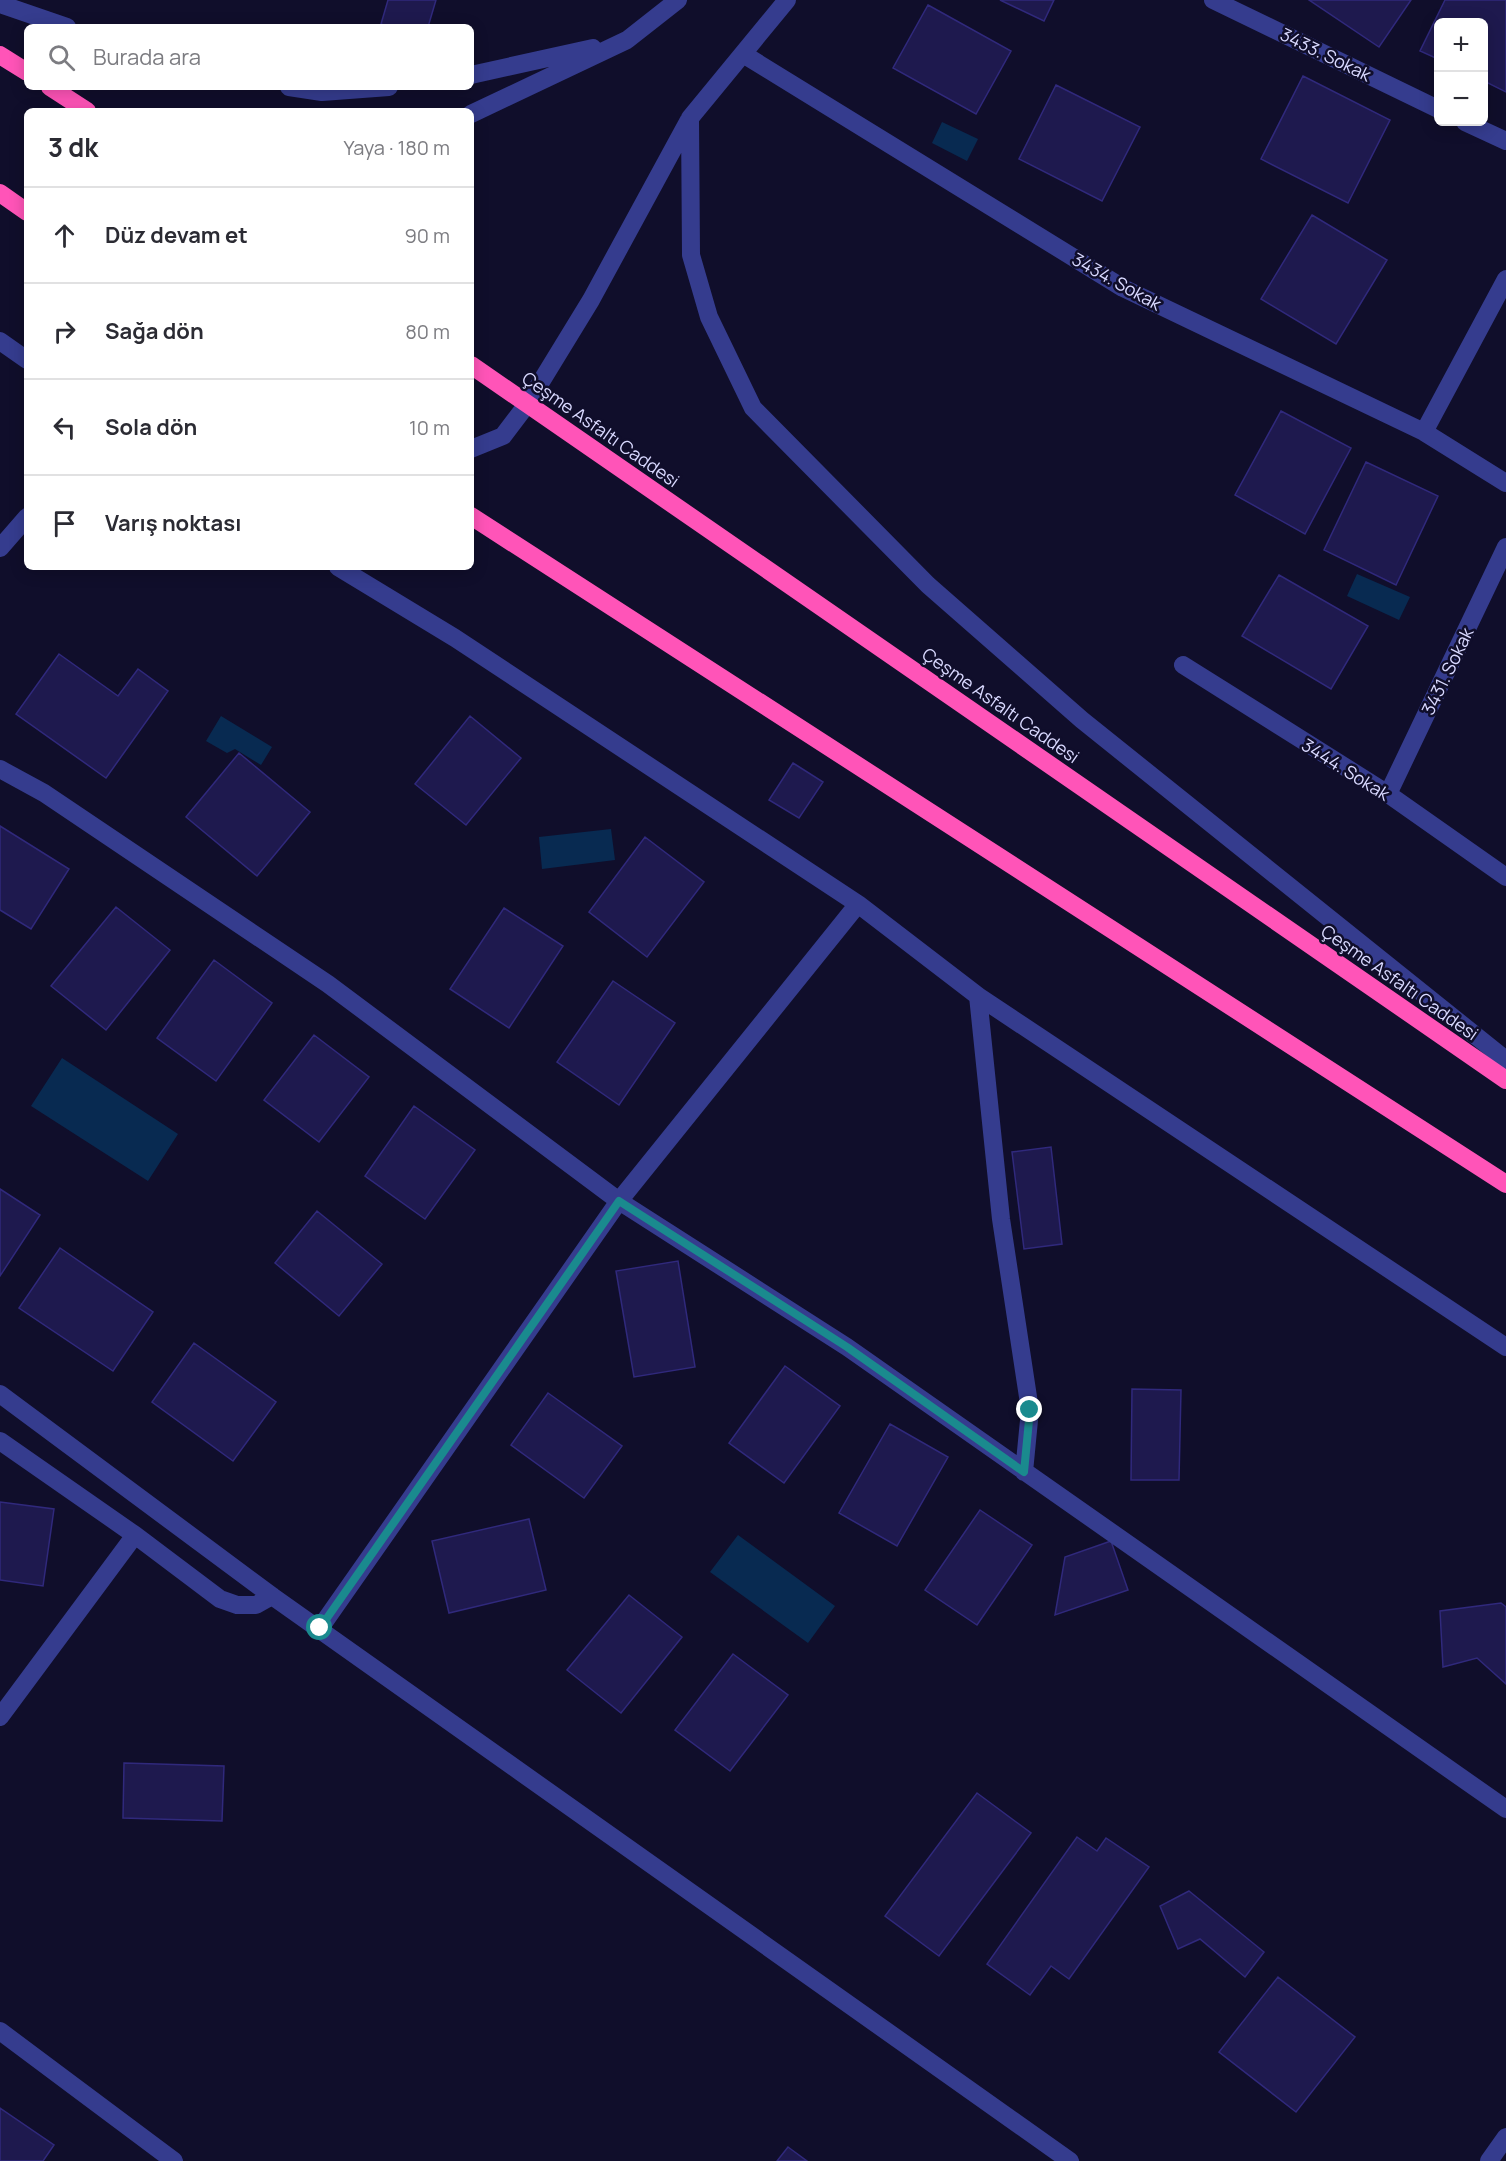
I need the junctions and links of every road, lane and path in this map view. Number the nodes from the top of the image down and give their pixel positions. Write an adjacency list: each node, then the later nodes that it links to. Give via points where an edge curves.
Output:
1 (678, 0): 6 (street)
2 (787, 0): 7 (street)
3 (1213, 0): 14 (street, 3433. Sokak)
4 (0, 4): 5 (street)
5 (58, 24)
6 (627, 40): 10 (street); 16 (street)
7 (742, 54): 17 (street); 27 (street, 3434. Sokak, via 1123,288)
8 (0, 55): 9 (highway)
9 (24, 70)
10 (474, 74)
11 (55, 90): 15 (highway)
12 (309, 90): 13 (street)
13 (349, 90)
14 (1434, 107)
15 (82, 108)
16 (474, 113)
17 (690, 118): 26 (street, via 591,300); 41 (street, via 691,255 709,317 753,408 928,585 1082,720)
18 (1474, 126): 19 (street)
19 (1506, 141)
20 (0, 193): 21 (highway)
21 (24, 210)
22 (1506, 279): 27 (street)
23 (0, 341): 24 (street)
24 (24, 358)
25 (474, 367): 26 (highway, Çeşme Asfaltı Caddesi)
26 (528, 403): 28 (street, via 503,436); 42 (highway, Çeşme Asfaltı Caddesi)
27 (1424, 432): 29 (street, 3434. Sokak)
28 (474, 448)
29 (1506, 483)
30 (474, 518): 43 (highway)
31 (24, 520): 33 (street)
32 (1506, 547): 37 (street, 3431. Sokak)
33 (0, 548)
34 (343, 570): 39 (street, via 455,638)
35 (1183, 665): 37 (street, 3444. Sokak)
36 (0, 769): 44 (street, via 44,793 328,984)
37 (1388, 794): 38 (street, 3444. Sokak)
38 (1506, 877)
39 (858, 904): 40 (street); 44 (street)
40 (978, 996): 45 (street); 48 (street, via 1001,1219 1030,1410)
41 (1506, 1060)
42 (1506, 1080)
43 (1506, 1184)
44 (619, 1201): 48 (street, via 847,1347); 51 (street)
45 (1506, 1347)
46 (0, 1394): 50 (street)
47 (0, 1440): 49 (street)
48 (1024, 1472): 53 (street)
49 (135, 1535): 50 (street, via 220,1599 237,1605 256,1605); 52 (street)
50 (273, 1596): 51 (street)
51 (320, 1628): 57 (street)
52 (0, 1717)
53 (1506, 1809)
54 (0, 2031): 56 (street)
55 (1506, 2137): 58 (street)
56 (174, 2161)
57 (1070, 2161)
58 (1489, 2161)

